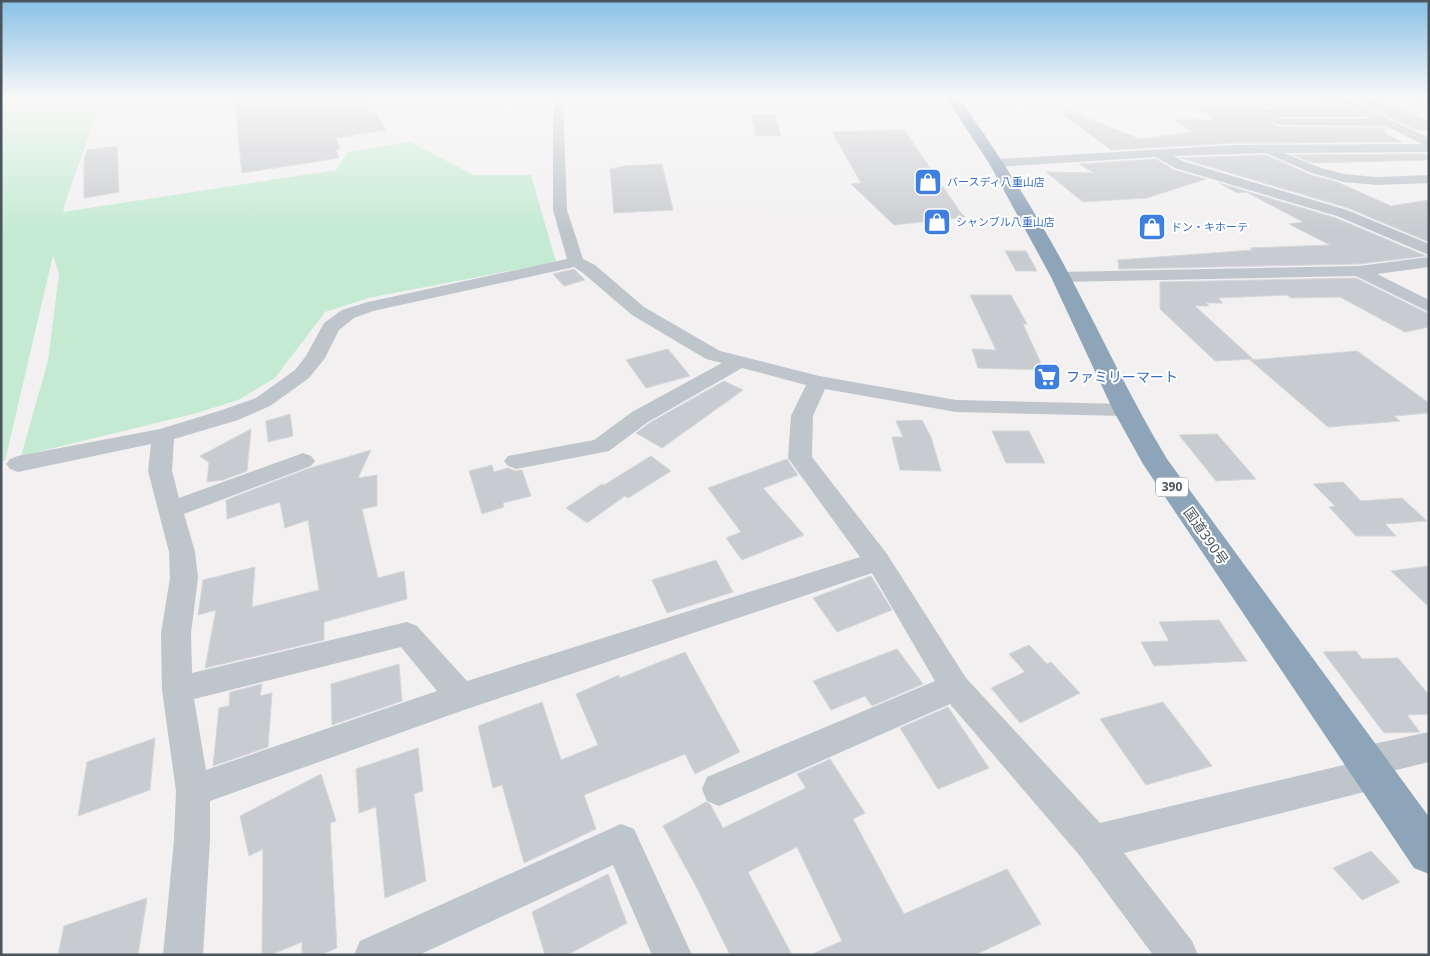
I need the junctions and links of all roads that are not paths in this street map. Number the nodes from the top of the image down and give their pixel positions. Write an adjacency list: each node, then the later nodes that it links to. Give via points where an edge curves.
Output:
1 (559, 143): 9 (street, via 560,210)
2 (983, 143): 6 (highway, 国道390号 / 390)
3 (1261, 148): 4 (street); 5 (street); 7 (street, via 1344,178)
4 (1429, 148)
5 (1157, 153): 6 (street); 8 (street, via 1180,165 1342,212)
6 (997, 163): 12 (highway, 国道390号 / 390)
7 (1429, 179)
8 (1429, 250)
9 (576, 262): 14 (street, via 589,269 638,311 713,355); 17 (street, via 348,314 331,327 302,374 263,402)
10 (1429, 262): 11 (street)
11 (1359, 271): 12 (street); 13 (street)
12 (1061, 276): 16 (highway, 国道390号 / 390)
13 (1429, 307)
14 (739, 362): 15 (street); 19 (street, via 640,417 600,446)
15 (818, 382): 16 (street, via 956,406); 22 (street, via 802,416 800,458)
16 (1125, 410): 27 (highway, 国道390号 / 390, via 1156,464)
17 (163, 435): 20 (street); 21 (street, via 160,471)
18 (303, 461): 21 (street)
19 (516, 461)
20 (18, 464)
21 (171, 510): 24 (street, via 182,552 184,578 176,633)
22 (878, 562): 23 (street); 25 (street)
23 (955, 687): 28 (street); 30 (street)
24 (177, 690): 25 (street, via 407,634); 29 (street)
25 (461, 697): 29 (street)
26 (1429, 747): 27 (street)
27 (1368, 768): 30 (street); 31 (highway, 国道390号 / 390)
28 (719, 789)
29 (192, 791): 32 (street, via 192,840)
30 (1093, 843): 35 (street)
31 (1429, 853)
32 (183, 955)
33 (374, 955): 34 (street, via 622,842)
34 (672, 955)
35 (1178, 955)

